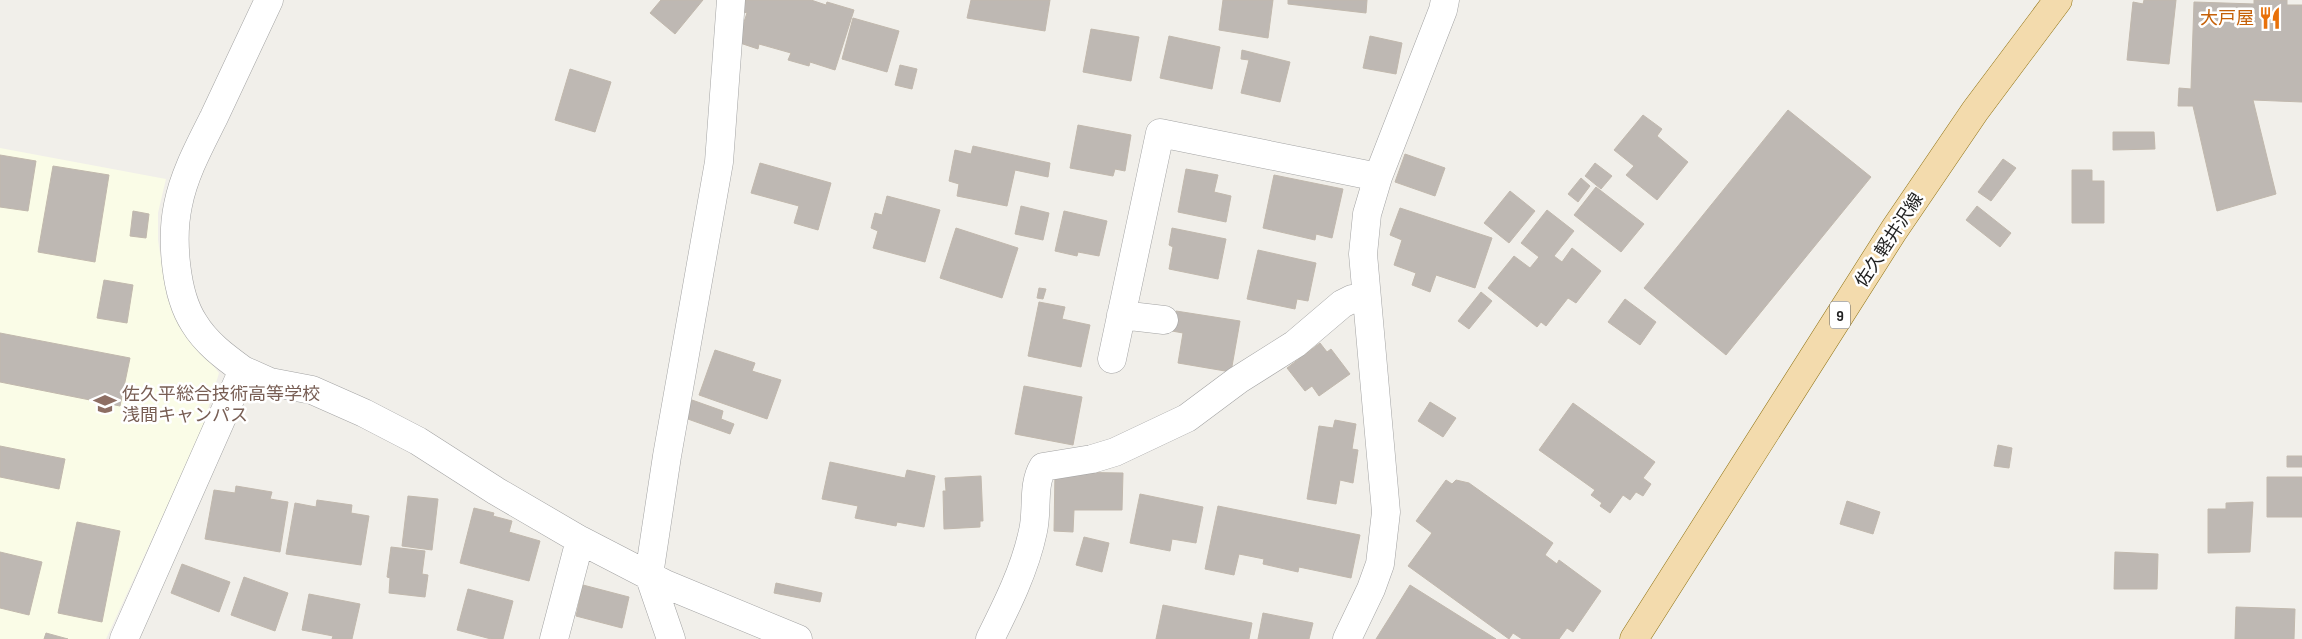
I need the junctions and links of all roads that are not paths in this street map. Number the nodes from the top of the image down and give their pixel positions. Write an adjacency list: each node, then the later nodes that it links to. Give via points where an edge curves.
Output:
1 (269, 0): 10 (street, via 192,162 178,205 175,230 179,277 193,322 225,357)
2 (731, 0): 12 (street, via 719,162)
3 (1445, 0): 5 (street)
4 (2058, 0): 19 (main road, 佐久軽井沢線 / 9, via 1975,111 1894,230)
5 (1378, 178): 6 (street, via 1367,214 1363,254); 7 (street, via 1160,133)
6 (1366, 298): 17 (street, via 1342,304 1295,344 1186,418 1114,452 1043,467 1038,475 1033,530 1010,598); 18 (street, via 1386,512 1380,564)
7 (1121, 315): 8 (street); 9 (street)
8 (1164, 320)
9 (1112, 359)
10 (243, 370): 11 (street, via 270,382 312,390 364,412 418,441); 13 (street)
11 (580, 540): 12 (street); 14 (street)
12 (649, 575): 15 (street); 16 (street)
13 (124, 639)
14 (554, 639)
15 (670, 639)
16 (798, 639)
17 (990, 639)
18 (1346, 639)
19 (1634, 639)

